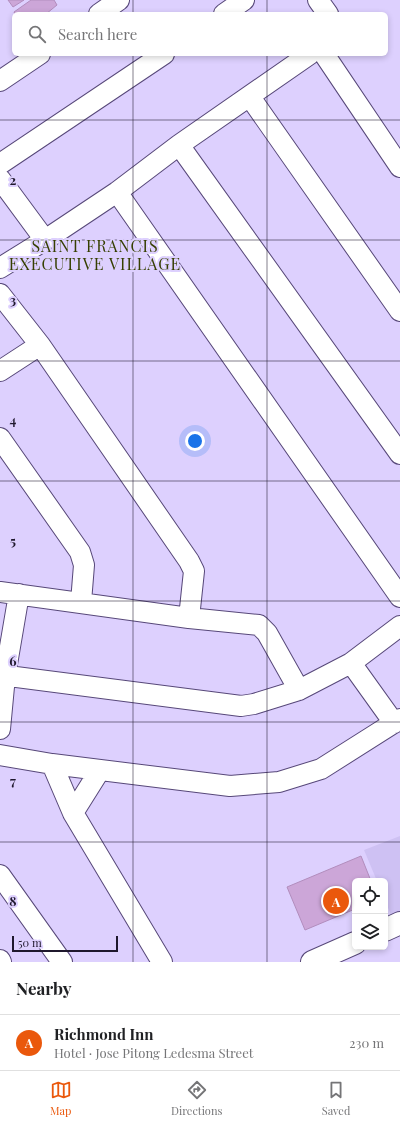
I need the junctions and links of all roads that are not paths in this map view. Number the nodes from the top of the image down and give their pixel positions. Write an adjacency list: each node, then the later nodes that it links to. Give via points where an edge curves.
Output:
1 (119, 0): 4 (street)
2 (244, 0): 5 (street)
3 (318, 0): 6 (street)
4 (102, 12)
5 (227, 12)
6 (327, 12)
7 (37, 56): 11 (street)
8 (161, 56): 14 (street)
9 (307, 56): 12 (street)
10 (325, 56): 15 (street)
11 (0, 81)
12 (250, 97): 13 (street); 21 (street)
13 (179, 145): 17 (street); 25 (street)
14 (0, 164)
15 (400, 167)
16 (0, 179): 18 (street)
17 (117, 192): 18 (street); 27 (street)
18 (45, 240): 19 (street)
19 (0, 268)
20 (0, 294): 22 (street)
21 (400, 312)
22 (40, 345): 23 (street); 29 (street, via 194,571)
23 (0, 371)
24 (0, 438): 28 (street, via 80,552 84,565)
25 (400, 454)
26 (10, 593): 28 (street); 32 (street)
27 (400, 597)
28 (81, 602): 29 (street)
29 (189, 618): 33 (street, via 259,625 267,633)
30 (400, 626): 31 (street)
31 (351, 663): 33 (street); 34 (street)
32 (3, 675): 33 (street, via 241,706); 35 (street)
33 (299, 690)
34 (397, 721): 38 (street, via 321,769 279,782 230,786)
35 (0, 729)
36 (0, 755): 37 (street)
37 (52, 764): 38 (street); 39 (street)
38 (100, 770): 39 (street)
39 (73, 813): 45 (street)
40 (0, 875): 44 (street)
41 (400, 923): 42 (main road)
42 (388, 929)
43 (352, 944): 46 (main road)
44 (62, 962)
45 (162, 962)
46 (312, 962)

